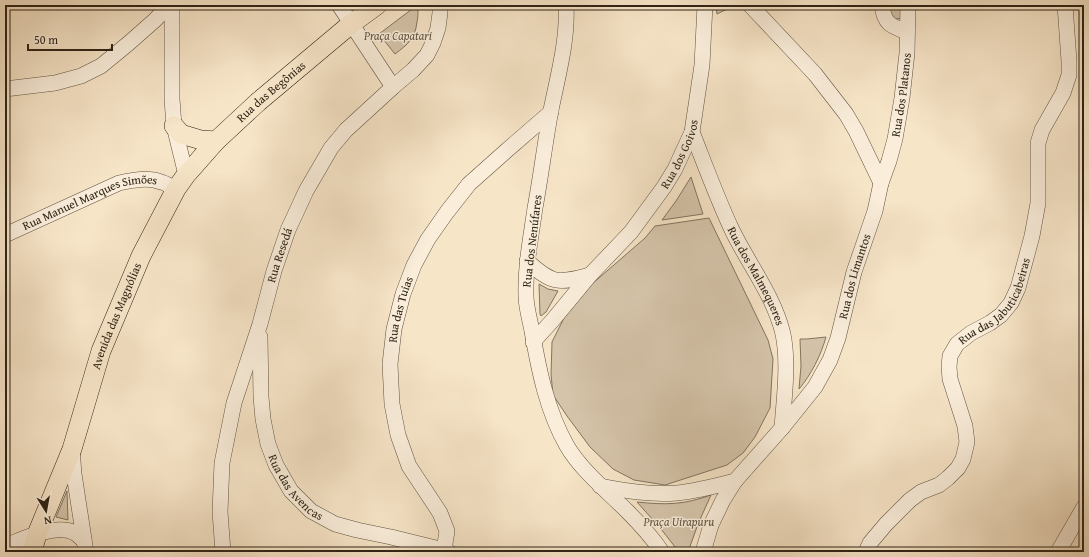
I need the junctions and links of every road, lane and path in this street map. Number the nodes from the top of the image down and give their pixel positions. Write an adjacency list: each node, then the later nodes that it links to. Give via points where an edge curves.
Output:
1 (169, 5): 15 (street, via 101,66 81,76 55,83)
2 (172, 5): 17 (street, via 171,79)
3 (338, 5): 12 (street)
4 (377, 5): 12 (main road, Rua das Begônias)
5 (440, 5): 14 (street, Rua Resedá, via 438,28 427,55)
6 (566, 5): 16 (street, Rua dos Nenúfares, via 564,40)
7 (705, 5): 18 (street, Rua dos Goivos, via 702,65)
8 (750, 5): 21 (street, via 815,74 846,114)
9 (882, 5): 13 (street, via 882,14 886,21)
10 (908, 5): 13 (street, Rua dos Platanos)
11 (1065, 5): 40 (street, Rua das Jabuticabeiras, via 1069,75 1038,143 1038,202 1018,288 1011,303 1001,315 957,344 950,356 950,379 965,426 967,442 963,459 958,468 939,485 921,492 910,500 886,524)
12 (351, 24): 14 (street); 19 (main road, Rua das Begônias)
13 (907, 32): 21 (street, Rua dos Platanos, via 907,54 895,139)
14 (393, 87): 25 (street, Rua Resedá, via 346,130 331,148 306,191 288,230)
15 (5, 89)
16 (551, 112): 23 (street, Rua dos Nenúfares); 35 (street, Rua das Tuias, via 469,184 447,212 414,265 394,329 390,364 392,404 398,436 409,466 440,513 447,531)
17 (174, 126): 19 (main road, via 181,134); 20 (street)
18 (692, 132): 24 (street, Rua dos Goivos, via 675,169 647,212); 27 (street, Rua dos Malmequeres, via 730,226 778,317 786,354)
19 (216, 141): 20 (main road, Rua das Begônias)
20 (181, 182): 22 (street, Rua Manuel Marques Simões, via 134,180 119,183); 28 (main road, Avenida das Magnólias, via 140,256 101,351)
21 (881, 183): 27 (street, Rua dos Limantos, via 830,360 815,387)
22 (5, 234)
23 (527, 261): 24 (street, via 540,274 553,280 572,280); 26 (street, Rua dos Nenúfares, via 526,298)
24 (590, 275): 26 (street, Rua dos Goivos)
25 (260, 324): 35 (street, Rua das Avencas, via 263,419 276,465 291,491 311,511 335,524); 37 (street, Rua Resedá, via 234,402 222,463 220,512)
26 (534, 342): 30 (street, Rua dos Nenúfares, via 540,377 555,423 568,448)
27 (782, 428): 29 (street, Rua dos Limantos)
28 (72, 449): 32 (main road, Avenida das Magnólias); 34 (street, Avenida das Magnólias)
29 (735, 481): 30 (street, via 677,493 627,491); 39 (street, Rua dos Limantos, via 711,525)
30 (600, 486): 38 (street, via 649,534)
31 (1084, 507): 41 (street)
32 (37, 534): 33 (street); 34 (street, Avenida das Magnólias, via 57,530 75,533); 36 (main road, Avenida das Magnólias)
33 (5, 546)
34 (85, 547)
35 (446, 551)
36 (32, 552)
37 (223, 552)
38 (662, 552)
39 (703, 552)
40 (866, 552)
41 (1058, 552)

